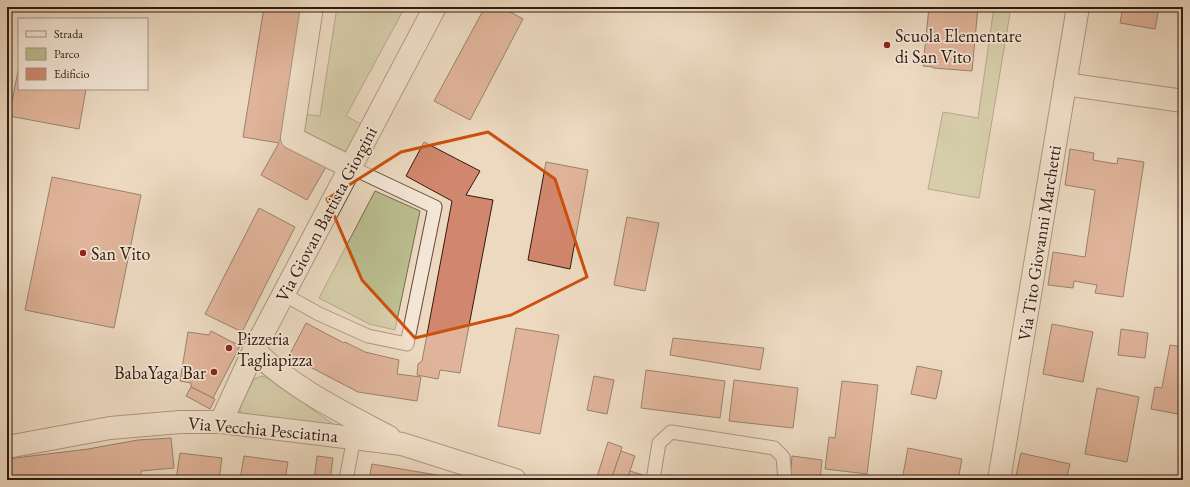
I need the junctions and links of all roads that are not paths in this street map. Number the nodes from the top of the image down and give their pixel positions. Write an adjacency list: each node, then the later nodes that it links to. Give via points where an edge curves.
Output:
1 (312, 7): 6 (street, via 292,138)
2 (435, 7): 6 (street, Via Giovan Battista Giorgini)
3 (1078, 7): 4 (street, Via Tito Giovanni Marchetti)
4 (1065, 84): 5 (street); 17 (street, Via Tito Giovanni Marchetti)
5 (1183, 101)
6 (350, 167): 7 (street, Via Giovan Battista Giorgini); 7 (lane, via 435,207 407,344 368,336)
7 (283, 294): 8 (street, Via Giovan Battista Giorgini)
8 (254, 350): 9 (street, Via Giovan Battista Giorgini); 11 (street, via 266,363 313,395)
9 (221, 422): 10 (street, Via Vecchia Pesciatina); 12 (street, Via Vecchia Pesciatina, via 180,422 110,428)
10 (354, 437): 11 (street, Via Vecchia Pesciatina); 13 (lane)
11 (402, 444): 14 (street, Via Vecchia Pesciatina)
12 (7, 447)
13 (346, 480)
14 (514, 480)
15 (653, 480): 16 (lane, via 659,443 671,432 774,448 783,457)
16 (785, 480)
17 (999, 480)

